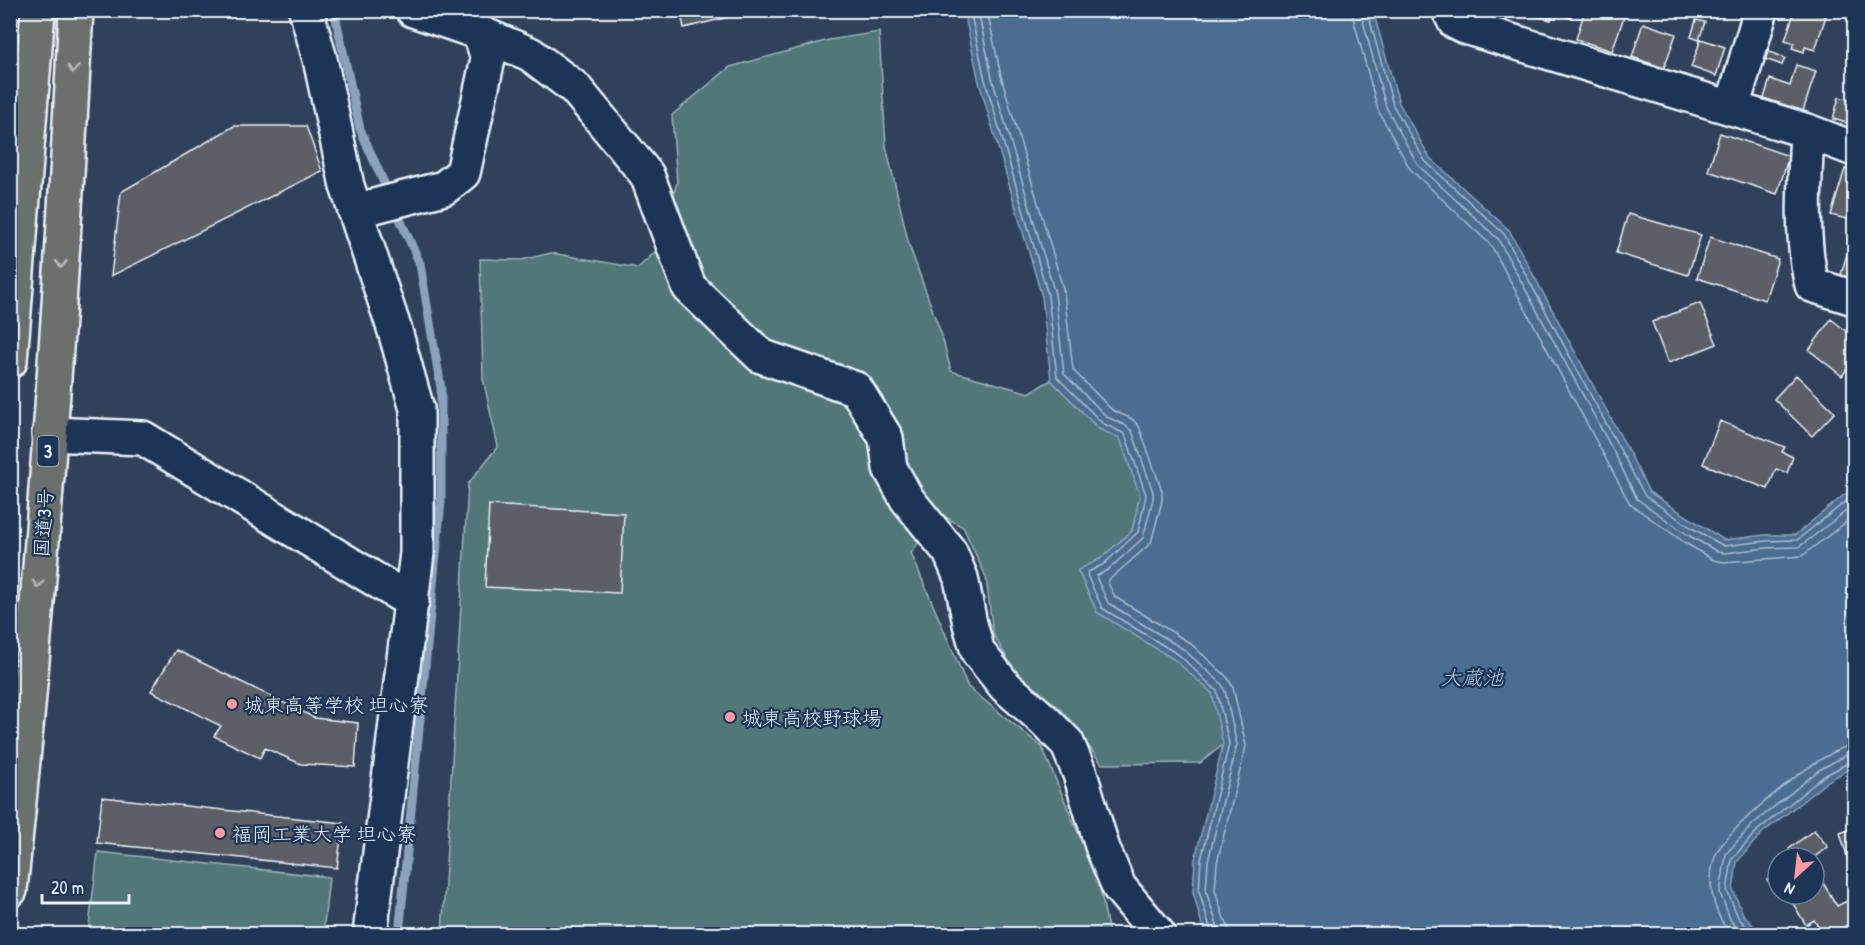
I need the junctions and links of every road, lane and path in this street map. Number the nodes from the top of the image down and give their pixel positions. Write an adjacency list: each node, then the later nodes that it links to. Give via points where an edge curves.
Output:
1 (39, 10): 13 (highway)
2 (76, 10): 14 (highway, 国道3号 / 3, one-way to 14)
3 (306, 10): 11 (street)
4 (413, 10): 7 (street)
5 (1449, 10): 8 (street, via 1455,22 1465,27)
6 (1756, 12): 8 (street)
7 (489, 22): 11 (street, via 488,59 463,173 444,188); 18 (street, via 575,88 647,175 689,287 762,356 856,389 886,438 890,468 907,498 950,552 961,578 978,652 1005,687 1066,743 1119,887)
8 (1732, 108): 9 (street)
9 (1807, 131): 10 (street); 12 (street, via 1804,203 1812,285)
10 (1854, 149)
11 (356, 211): 15 (street, via 417,409 417,553)
12 (1854, 298)
13 (10, 361)
14 (49, 434): 15 (street, via 144,438); 16 (highway, 国道3号 / 3, one-way to 16, via 31,696)
15 (412, 602): 17 (street)
16 (10, 890)
17 (370, 934)
18 (1158, 934)

